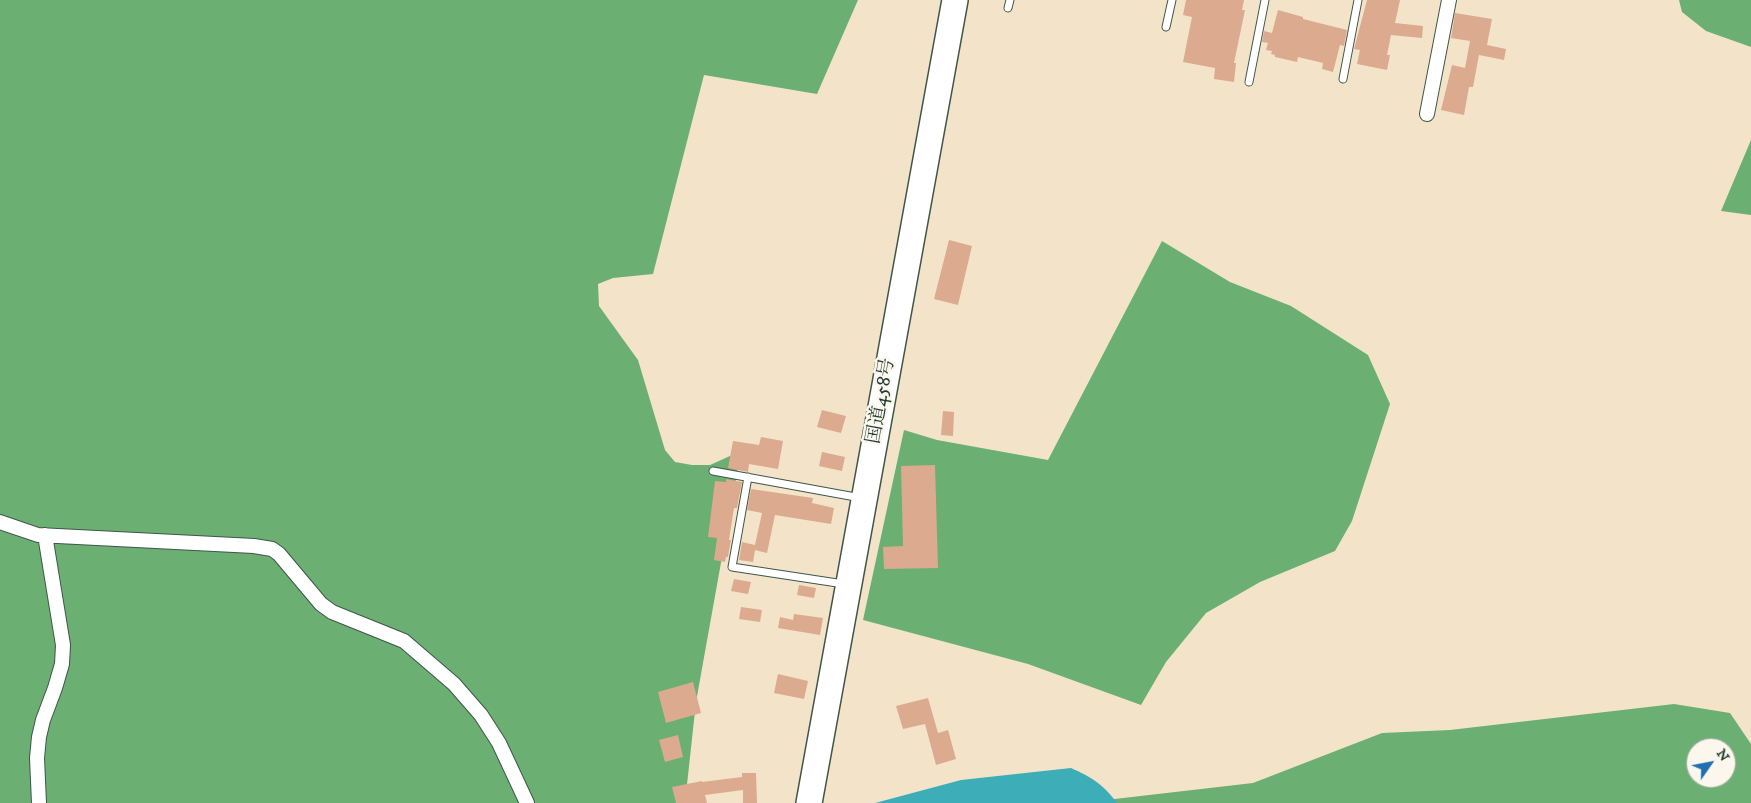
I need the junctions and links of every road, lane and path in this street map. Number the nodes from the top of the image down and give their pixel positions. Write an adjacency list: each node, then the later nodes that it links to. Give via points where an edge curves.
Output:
1 (955, 0): 12 (highway, 国道458号)
2 (1172, 0): 6 (lane)
3 (1265, 0): 8 (lane)
4 (1358, 0): 7 (lane)
5 (1449, 0): 9 (street)
6 (1166, 27)
7 (1343, 79)
8 (1248, 82)
9 (1427, 114)
10 (713, 471): 11 (lane)
11 (748, 477): 12 (lane); 15 (lane, via 732,567)
12 (864, 499): 15 (highway, 国道458号)
13 (0, 522): 14 (street)
14 (45, 535): 16 (street, via 63,645 62,664 39,737); 17 (street, via 272,549 321,604 332,612 404,640 454,684 481,715 499,743)
15 (848, 584): 18 (highway, 国道458号)
16 (39, 803)
17 (527, 803)
18 (809, 803)

